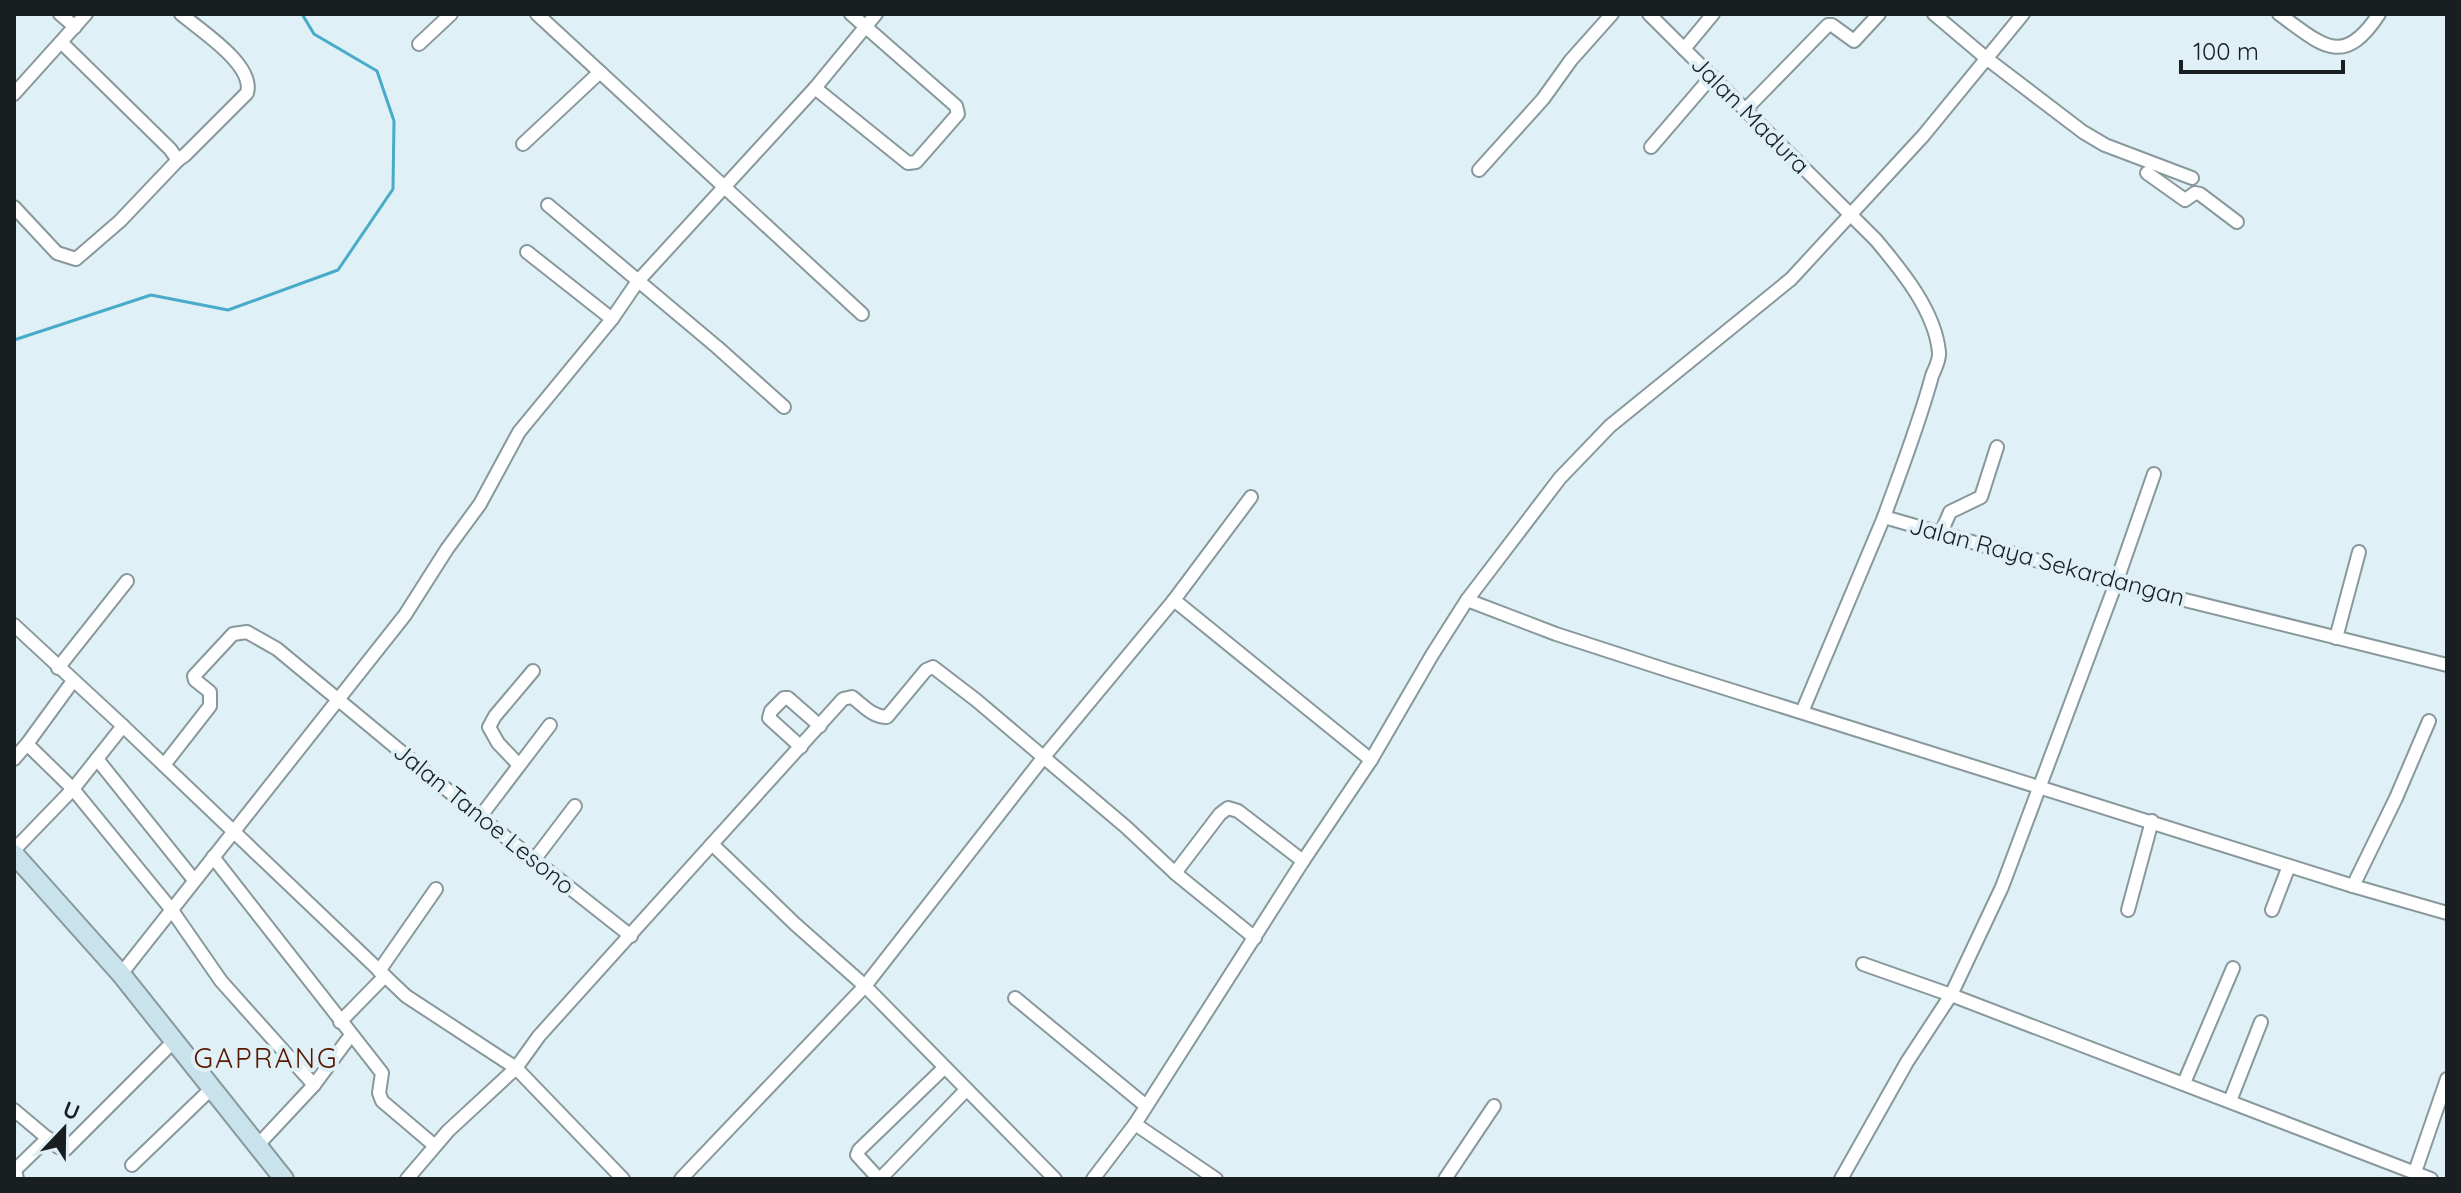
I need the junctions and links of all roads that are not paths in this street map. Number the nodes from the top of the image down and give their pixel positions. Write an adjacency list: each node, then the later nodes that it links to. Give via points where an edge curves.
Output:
1 (60, 14): 17 (street)
2 (86, 14): 17 (street)
3 (181, 14): 29 (street, via 241,66 249,87)
4 (451, 14): 19 (street)
5 (537, 14): 22 (street)
6 (851, 14): 16 (street)
7 (876, 14): 16 (street)
8 (1612, 14): 30 (street)
9 (1649, 14): 20 (street, Jalan Madura)
10 (1713, 14): 20 (street)
11 (1879, 14): 26 (street, via 1854,42 1828,25)
12 (1934, 14): 21 (street)
13 (2023, 14): 21 (street)
14 (2279, 14): 15 (street, via 2338,48 2366,33)
15 (2379, 14)
16 (865, 26): 24 (street); 24 (street, via 956,106 957,116 916,162 908,163)
17 (75, 27): 18 (street)
18 (62, 43): 25 (street); 29 (street)
19 (419, 44)
20 (1684, 49): 23 (street, Jalan Madura)
21 (1986, 58): 32 (street, via 2105,145); 36 (street)
22 (600, 72): 27 (street); 33 (street)
23 (1712, 76): 26 (street, Jalan Madura); 28 (street)
24 (815, 88): 33 (street)
25 (14, 94)
26 (1745, 110): 36 (street, Jalan Madura)
27 (523, 144)
28 (1651, 147)
29 (178, 160): 35 (street, via 76,259 57,253)
30 (1479, 170)
31 (2147, 173): 37 (street, via 2185,200 2200,194)
32 (2192, 178)
33 (723, 188): 39 (street); 40 (street)
34 (548, 205): 39 (street)
35 (14, 207)
36 (1852, 216): 46 (street, Jalan Raya Sekardangan, via 1895,263 1923,306 1940,356); 52 (street, via 1791,279 1610,426 1560,478)
37 (2237, 222)
38 (527, 252): 41 (street)
39 (638, 281): 41 (street); 42 (street)
40 (862, 314)
41 (612, 319): 59 (street, via 519,432 480,504 405,615)
42 (784, 407)
43 (1997, 447): 47 (street, via 1981,497 1953,510)
44 (2154, 474): 50 (street)
45 (1251, 497): 51 (street)
46 (1884, 517): 47 (street, Jalan Raya Sekardangan); 60 (street)
47 (1941, 533): 50 (street, Jalan Raya Sekardangan)
48 (2359, 552): 54 (street)
49 (127, 581): 56 (street)
50 (2116, 583): 54 (street, Jalan Raya Sekardangan); 73 (street)
51 (1174, 600): 67 (street); 70 (street)
52 (1467, 600): 60 (street, via 1556,634); 70 (street)
53 (14, 625): 56 (street)
54 (2336, 638): 55 (street, Jalan Raya Sekardangan)
55 (2447, 665)
56 (58, 668): 58 (street)
57 (533, 671): 72 (street, via 489,727)
58 (73, 681): 63 (street); 65 (street)
59 (340, 698): 71 (street, Jalan Tanoe Lesono, via 277,649 252,634 237,632 194,676 210,692 210,706); 76 (street, Jalan Tanoe Lesono); 78 (street)
60 (1802, 712): 73 (street)
61 (2429, 721): 87 (street)
62 (550, 725): 72 (street)
63 (123, 726): 69 (street); 71 (street)
64 (820, 726): 66 (street); 66 (street, via 788,698 771,711 769,718); 67 (street, via 848,696 887,717 933,667)
65 (27, 744): 68 (street); 74 (street)
66 (801, 747): 79 (street)
67 (1043, 758): 85 (street); 99 (street)
68 (14, 759)
69 (97, 759): 74 (street); 86 (street)
70 (1371, 760): 83 (street)
71 (164, 765): 78 (street)
72 (519, 765): 76 (street)
73 (2040, 786): 77 (street); 100 (street, via 2002,887)
74 (73, 789): 80 (street); 89 (street)
75 (575, 806): 82 (street)
76 (480, 817): 82 (street, Jalan Tanoe Lesono)
77 (2152, 821): 84 (street); 90 (street)
78 (236, 832): 81 (street); 98 (street)
79 (712, 844): 93 (street); 99 (street)
80 (14, 852): 97 (main road)
81 (213, 857): 86 (street); 102 (street)
82 (534, 860): 93 (street, Jalan Tanoe Lesono)
83 (1303, 861): 85 (street, via 1228,808); 94 (street)
84 (2289, 866): 87 (street); 91 (street)
85 (1175, 873): 94 (street)
86 (194, 880): 89 (street)
87 (2353, 886): 92 (street)
88 (436, 889): 98 (street)
89 (171, 909): 97 (street); 110 (street, via 221,981)
90 (2128, 910)
91 (2272, 910)
92 (2447, 913)
93 (631, 936): 106 (street)
94 (1255, 938): 114 (street)
95 (1863, 964): 100 (street)
96 (2233, 968): 109 (street)
97 (121, 974): 105 (main road)
98 (382, 974): 102 (street); 106 (street, via 406,996)
99 (865, 986): 107 (street); 127 (street)
100 (1951, 995): 109 (street); 133 (street)
101 (1015, 998): 114 (street)
102 (340, 1022): 104 (street)
103 (2261, 1022): 113 (street)
104 (351, 1035): 110 (street); 120 (street, via 383,1075 382,1101)
105 (174, 1041): 111 (main road); 118 (street, via 66,1149)
106 (516, 1068): 120 (street); 126 (street)
107 (944, 1068): 112 (street); 128 (street, via 859,1150 857,1155)
108 (2447, 1079): 122 (street)
109 (2184, 1083): 113 (street)
110 (314, 1085): 119 (street)
111 (212, 1088): 119 (main road); 121 (street)
112 (966, 1090): 128 (street); 129 (street)
113 (2230, 1101): 122 (street)
114 (1146, 1106): 117 (street)
115 (1494, 1106): 132 (street)
116 (14, 1110): 118 (street)
117 (1135, 1124): 130 (street); 131 (street)
118 (48, 1138): 123 (street, via 15,1170)
119 (258, 1145): 124 (main road)
120 (435, 1146): 125 (street)
121 (132, 1165)
122 (2415, 1172): 134 (street)
123 (17, 1179)
124 (284, 1179)
125 (407, 1179)
126 (623, 1179)
127 (681, 1179)
128 (880, 1179)
129 (1055, 1179)
130 (1093, 1179)
131 (1216, 1179)
132 (1445, 1179)
133 (1841, 1179)
134 (2431, 1179)

